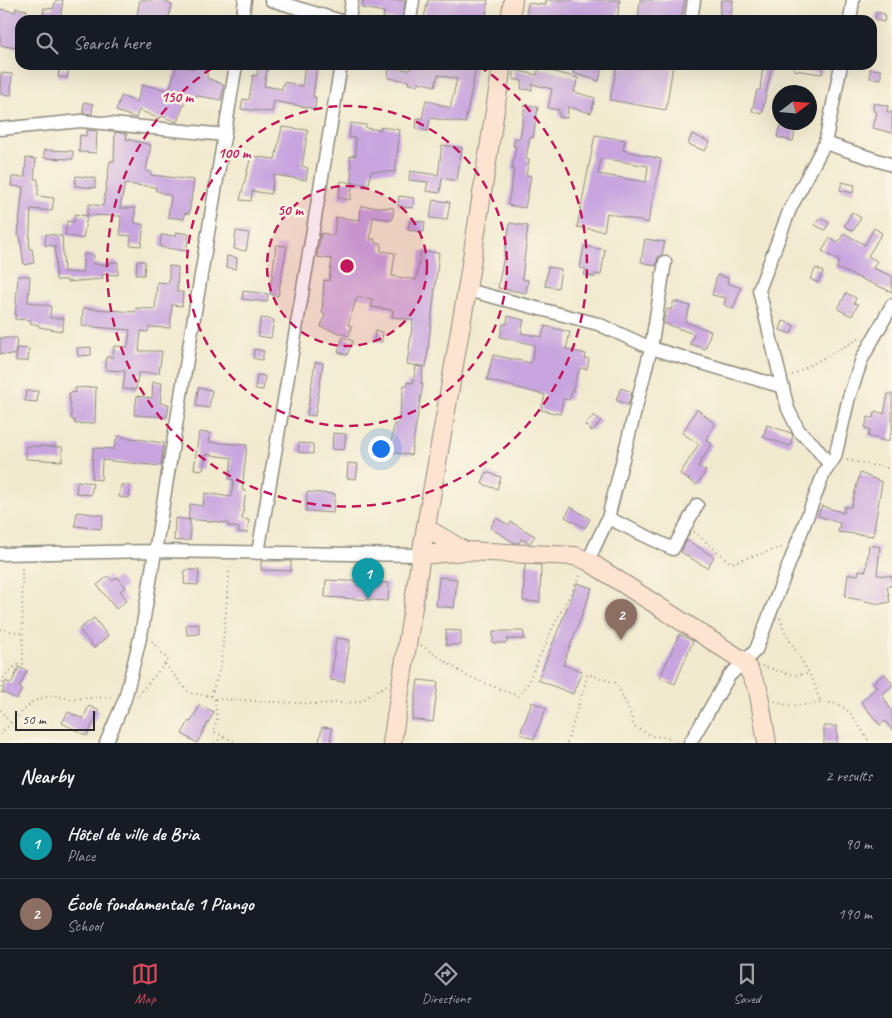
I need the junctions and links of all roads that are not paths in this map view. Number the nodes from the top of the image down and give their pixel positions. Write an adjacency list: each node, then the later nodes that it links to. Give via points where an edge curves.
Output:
1 (245, 0): 8 (street)
2 (271, 0): 9 (street)
3 (352, 0): 10 (street)
4 (413, 0): 11 (street)
5 (513, 0): 12 (main road)
6 (694, 0): 13 (street)
7 (853, 0): 14 (street)
8 (243, 15)
9 (321, 15)
10 (350, 15)
11 (411, 15)
12 (511, 15)
13 (692, 15)
14 (851, 15)
15 (235, 70): 20 (street)
16 (340, 70): 35 (street)
17 (501, 70): 24 (main road)
18 (840, 70): 21 (street)
19 (0, 129): 20 (street, via 81,121)
20 (225, 134): 32 (street)
21 (825, 143): 22 (street); 27 (street, via 790,209 760,282 759,298)
22 (892, 165)
23 (665, 262): 26 (street)
24 (467, 290): 26 (street, via 598,324); 31 (main road)
25 (892, 305): 28 (street, via 855,376)
26 (650, 348): 27 (street); 30 (street)
27 (783, 387): 28 (street, via 788,409 799,430)
28 (832, 460): 38 (street, via 756,650)
29 (697, 505): 30 (street, via 676,546 669,549)
30 (608, 518): 37 (street)
31 (426, 528): 33 (main road); 36 (main road)
32 (155, 551): 34 (street); 35 (street); 39 (street, via 129,699)
33 (464, 551): 36 (main road); 37 (main road, via 575,556)
34 (0, 554)
35 (258, 554): 36 (street)
36 (421, 555): 40 (main road)
37 (588, 561): 38 (main road)
38 (745, 662): 41 (street, via 729,676); 42 (main road, via 758,689)
39 (106, 743)
40 (392, 743)
41 (690, 743)
42 (767, 743)

